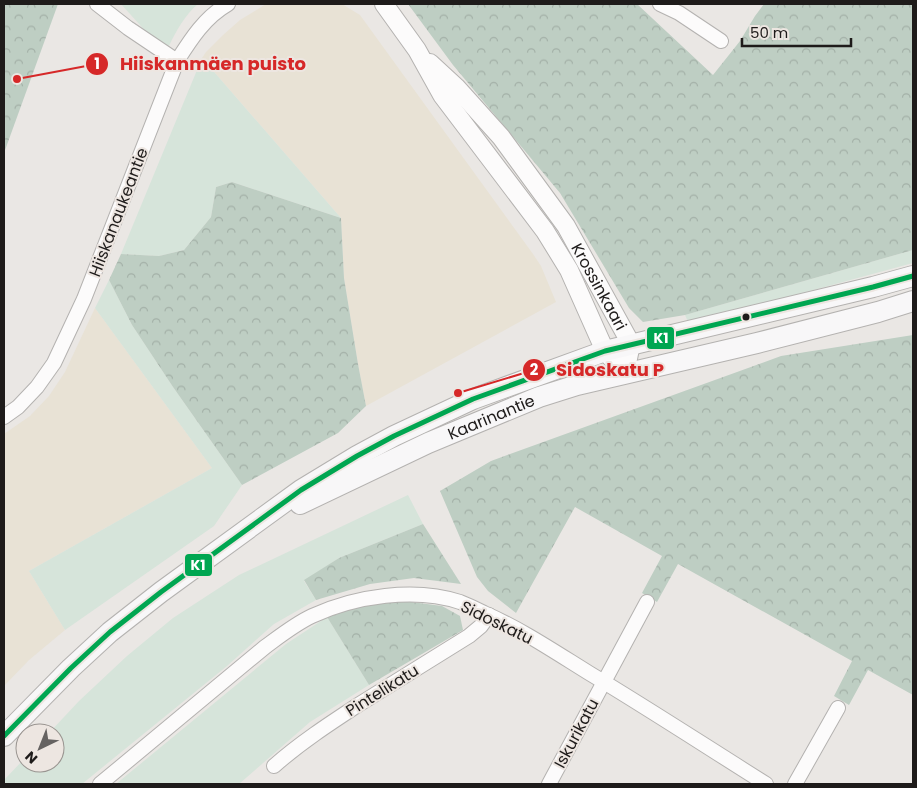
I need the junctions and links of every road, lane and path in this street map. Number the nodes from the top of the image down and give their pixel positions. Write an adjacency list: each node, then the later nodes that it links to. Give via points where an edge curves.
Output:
1 (97, 4): 7 (street)
2 (228, 4): 7 (street, Hiiskanaukeantie, via 206,21)
3 (384, 4): 6 (street, Krossinkaari)
4 (660, 4): 5 (street)
5 (721, 41)
6 (417, 50): 10 (street, Krossinkaari, via 456,86 502,137 566,226); 11 (street, Krossinkaari, via 442,96 545,231 569,270)
7 (178, 61): 13 (street, Hiiskanaukeantie, via 84,299 54,363 37,387)
8 (913, 276): 10 (main road, Kaarinantie)
9 (913, 300): 12 (main road, Kaarinantie, via 756,343)
10 (631, 344): 11 (main road, Kaarinantie); 12 (street, Krossinkaari)
11 (605, 351): 12 (street, Krossinkaari); 14 (main road, Kaarinantie, via 473,398 394,436 301,490)
12 (625, 373): 14 (main road, Kaarinantie, via 538,396 489,416 304,502)
13 (4, 417)
14 (230, 541): 19 (main road, Kaarinantie, via 110,632)
15 (647, 602): 17 (street, Iskurikatu)
16 (489, 615): 17 (street, Sidoskatu, via 518,629); 20 (street, Pintelikatu, via 469,636 311,736); 21 (street, Sidoskatu, via 439,597 390,595 364,599 312,616 265,647)
17 (604, 682): 22 (street, Iskurikatu); 23 (street, Sidoskatu)
18 (838, 708): 24 (street)
19 (4, 736)
20 (274, 766)
21 (100, 784)
22 (549, 784)
23 (766, 784)
24 (795, 784)

